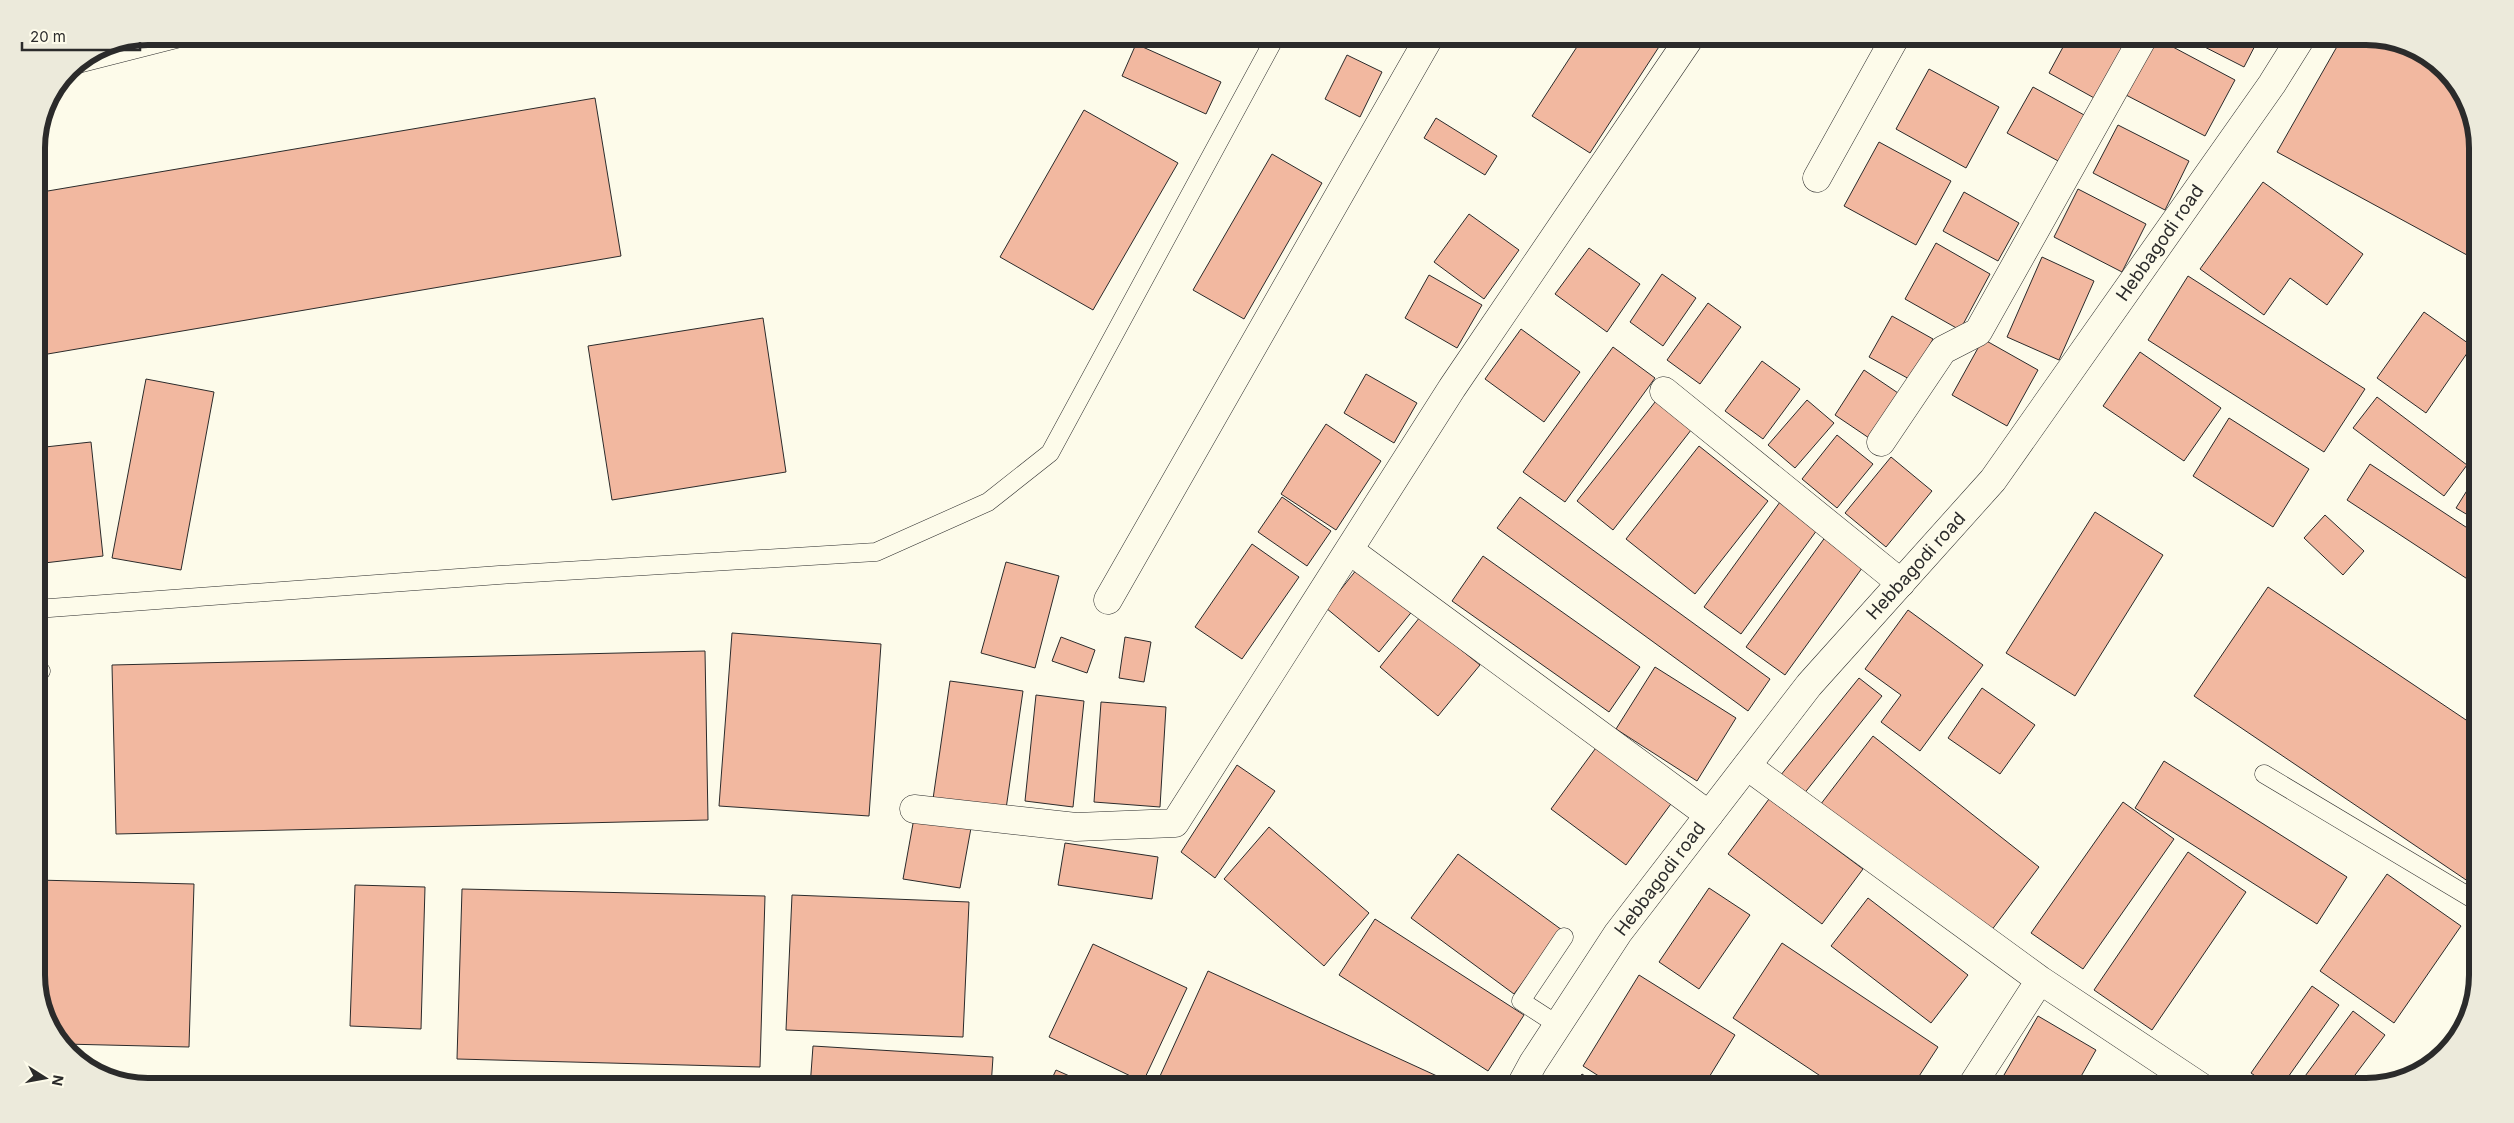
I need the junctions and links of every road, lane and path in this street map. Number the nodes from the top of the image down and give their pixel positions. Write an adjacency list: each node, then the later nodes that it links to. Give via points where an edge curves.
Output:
1 (154, 45): 8 (lane)
2 (1271, 45): 15 (lane, via 1050,453 988,502 876,552 499,575)
3 (1425, 45): 14 (street)
4 (1685, 45): 12 (street, via 1452,388)
5 (1891, 45): 9 (street)
6 (2139, 45): 11 (street, via 1978,332 1943,350)
7 (2296, 45): 13 (street, Hebbagodi road, via 1993,480)
8 (93, 61)
9 (1817, 178)
10 (1664, 391): 13 (street)
11 (1881, 442)
12 (1349, 550): 18 (street, via 1175,823 1076,827); 19 (street)
13 (1901, 583): 16 (street, Hebbagodi road, via 1809,685)
14 (1108, 600)
15 (45, 608)
16 (1747, 766): 19 (street, Hebbagodi road); 22 (street)
17 (2264, 774): 20 (lane)
18 (914, 809)
19 (1710, 815): 23 (street, Hebbagodi road, via 1618,933)
20 (2469, 897)
21 (1564, 937): 23 (lane, via 1521,1001)
22 (2040, 980): 25 (street); 26 (street)
23 (1558, 1025): 24 (street, Hebbagodi road)
24 (1526, 1078)
25 (1977, 1078)
26 (2187, 1078)

